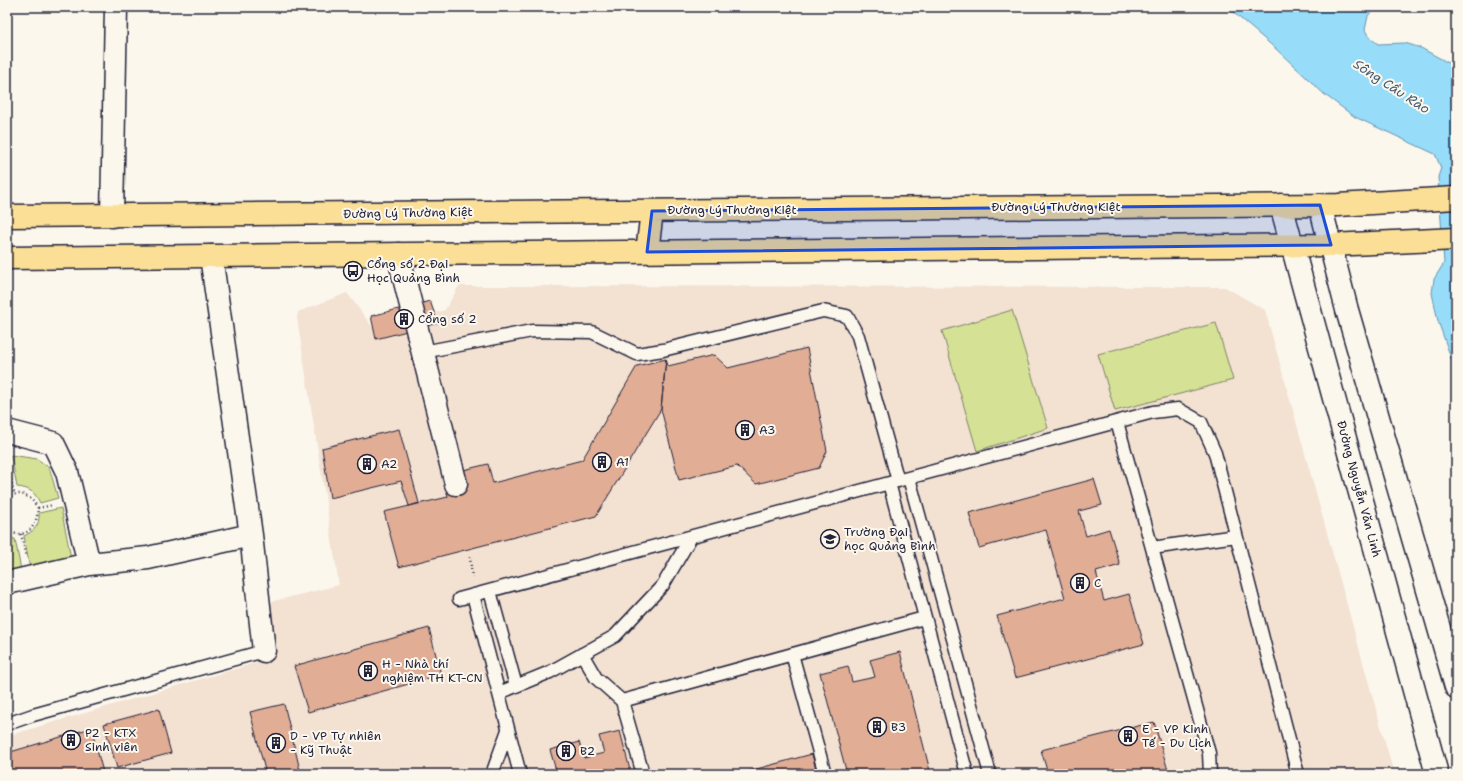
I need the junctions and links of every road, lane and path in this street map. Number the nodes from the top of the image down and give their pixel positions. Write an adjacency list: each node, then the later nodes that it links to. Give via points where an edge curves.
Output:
1 (116, 7): 7 (street)
2 (1456, 198): 4 (main road, Đường Lý Thường Kiệt)
3 (1280, 205): 4 (main road, Đường Lý Thường Kiệt); 5 (main road, Đường Lý Thường Kiệt); 10 (street, Đường Nguyễn Văn Linh)
4 (1329, 205): 9 (street)
5 (652, 211): 7 (main road, Đường Lý Thường Kiệt); 11 (main road)
6 (7, 216): 7 (main road, Đường Lý Thường Kiệt)
7 (112, 216)
8 (1456, 239): 9 (main road)
9 (1336, 245): 10 (main road); 38 (street, via 1347,310)
10 (1291, 246): 11 (main road); 51 (street, Đường Nguyễn Văn Linh)
11 (647, 252): 12 (main road)
12 (398, 254): 13 (main road); 15 (street)
13 (211, 256): 14 (main road); 24 (street)
14 (7, 258)
15 (423, 352): 19 (lane, via 532,331 592,332 637,354 823,311 846,316 858,336); 20 (street)
16 (1117, 422): 19 (lane); 25 (lane, via 1154,412 1178,409 1201,422 1215,453); 27 (lane)
17 (7, 432): 28 (street, via 53,443 68,472)
18 (7, 460): 21 (path)
19 (899, 481): 26 (lane); 33 (lane); 48 (lane)
20 (456, 484)
21 (14, 494): 22 (path); 23 (path, via 21,494 32,500 38,508 37,518 31,529 21,534)
22 (7, 497)
23 (7, 531)
24 (251, 535): 28 (street, via 148,558); 34 (street)
25 (1236, 536): 27 (lane); 50 (lane)
26 (691, 537): 30 (lane); 35 (lane, via 663,585 615,636)
27 (1152, 548): 49 (lane, via 1209,753)
28 (89, 564): 29 (street)
29 (7, 583)
30 (490, 591): 31 (lane); 37 (lane)
31 (473, 595): 32 (lane); 39 (lane)
32 (459, 599)
33 (924, 618): 36 (lane); 47 (lane)
34 (264, 652): 41 (lane)
35 (582, 654): 37 (lane, via 550,672); 40 (lane, via 596,678)
36 (792, 654): 40 (lane); 46 (lane)
37 (516, 686): 39 (lane)
38 (1456, 687)
39 (499, 693): 42 (lane)
40 (622, 701): 45 (lane)
41 (7, 724)
42 (508, 730): 43 (lane); 44 (lane)
43 (492, 774)
44 (520, 774)
45 (643, 774)
46 (825, 774)
47 (967, 774)
48 (990, 774)
49 (1210, 774)
50 (1298, 774)
51 (1437, 774)

